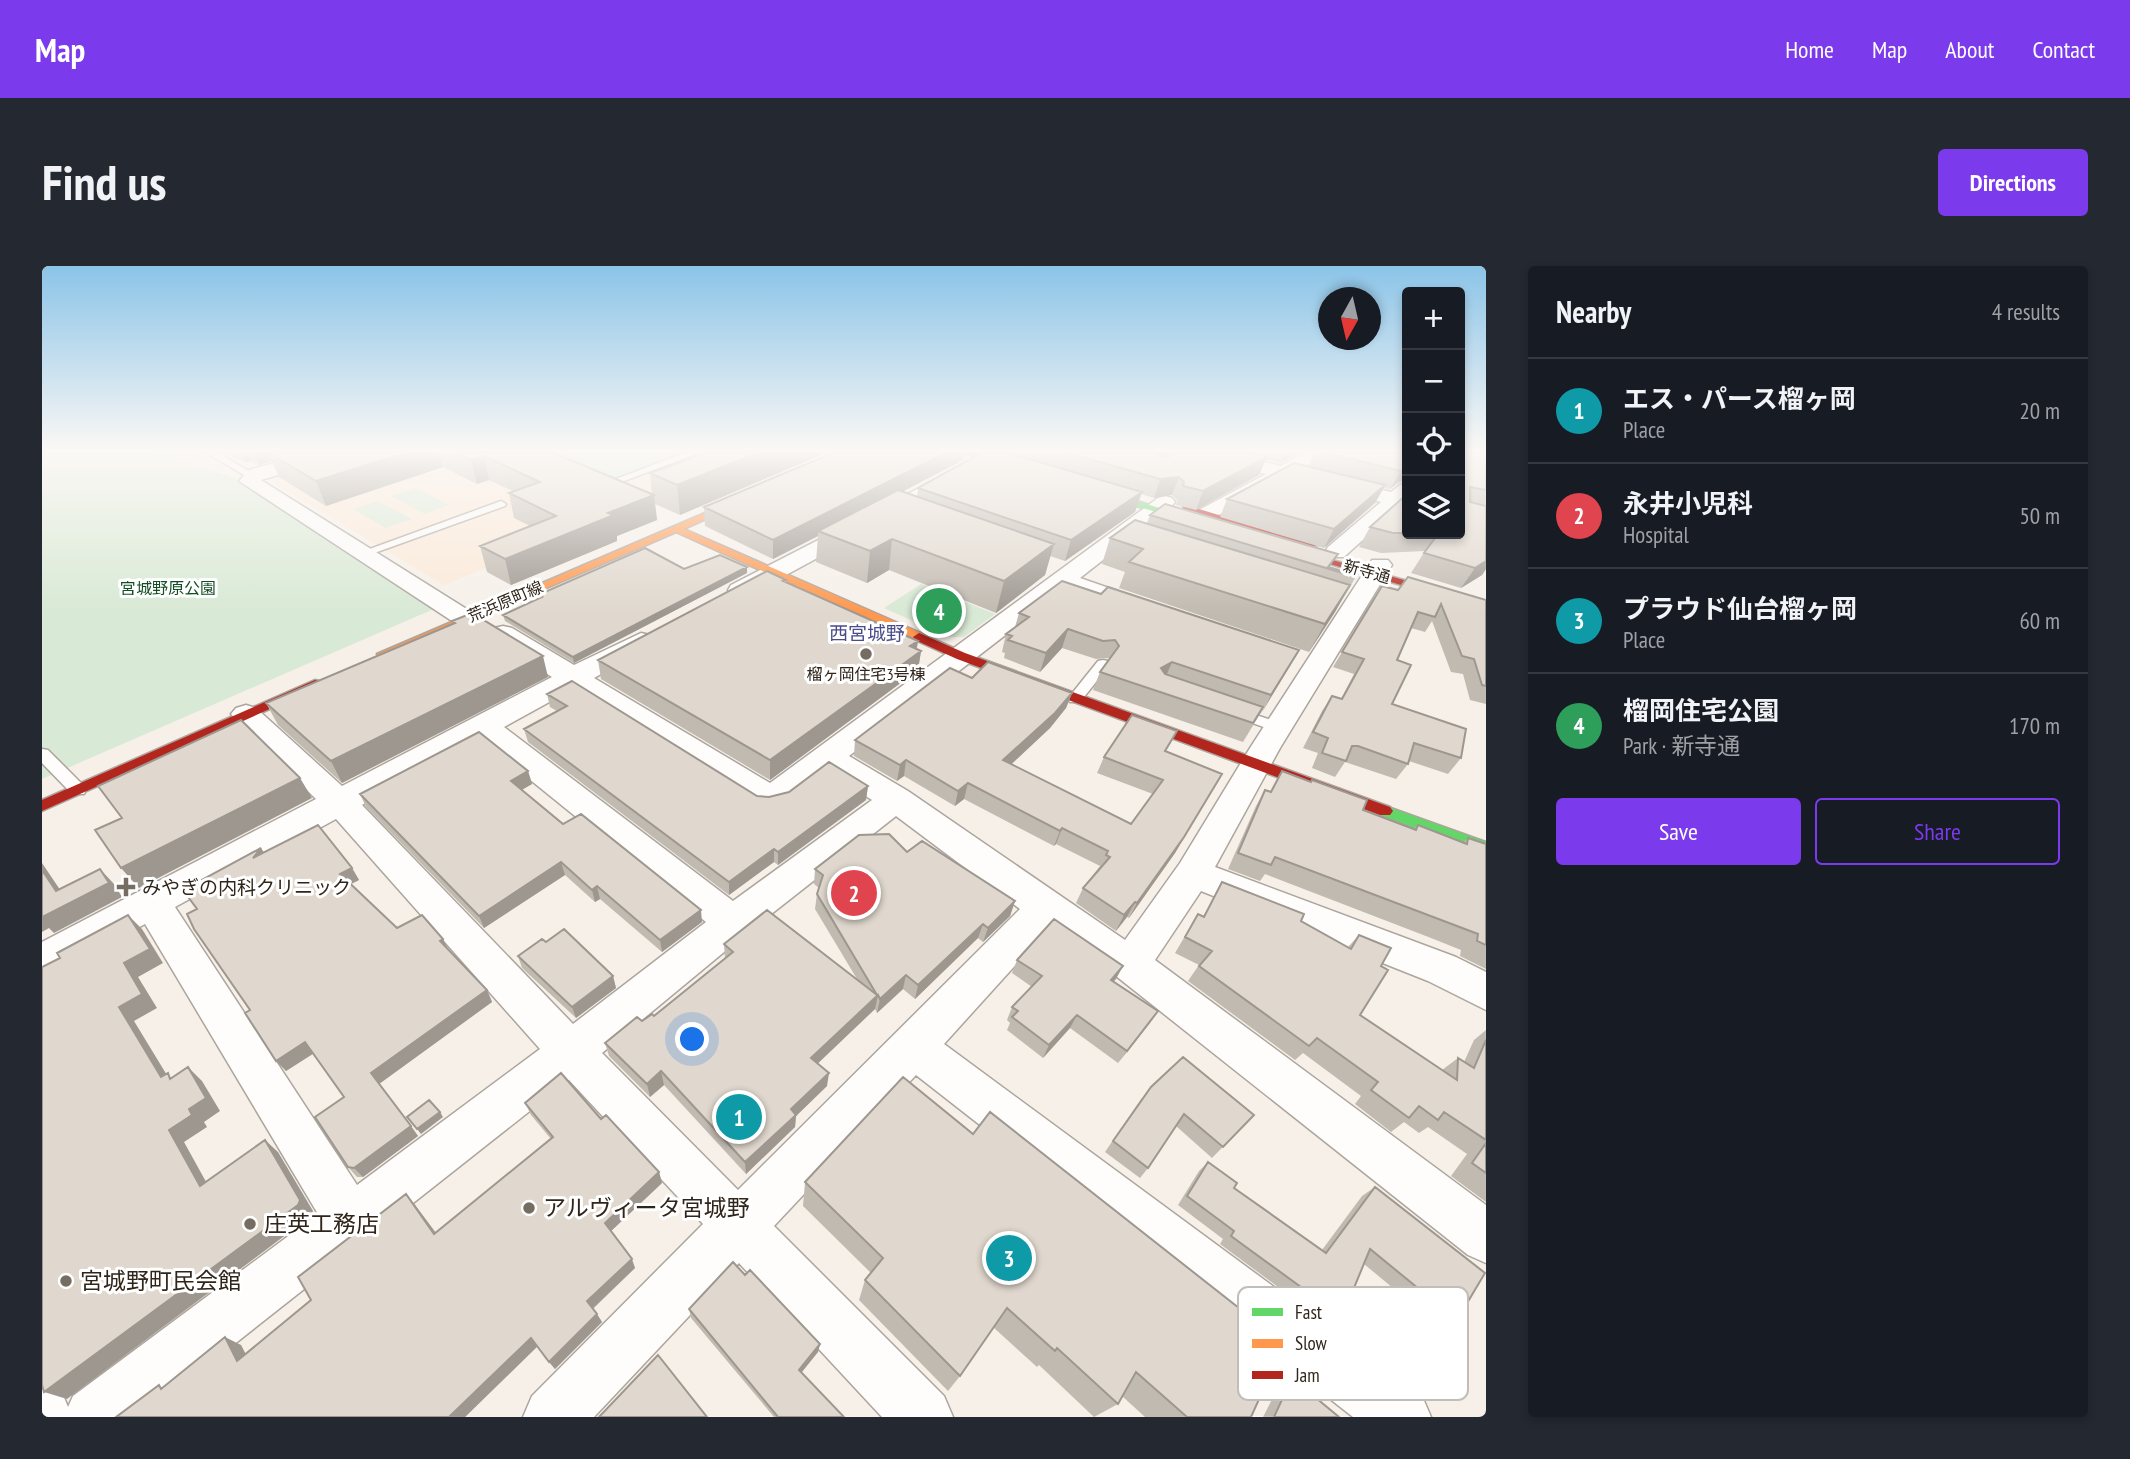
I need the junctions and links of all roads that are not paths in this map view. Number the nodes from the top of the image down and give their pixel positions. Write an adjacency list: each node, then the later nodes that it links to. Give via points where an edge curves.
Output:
1 (287, 506): 13 (street)
2 (496, 506): 13 (lane)
3 (728, 506): 9 (street, 荒浜原町線)
4 (915, 506): 15 (street)
5 (1161, 506): 8 (street, 新寺通); 10 (street); 14 (street, 新寺通)
6 (1221, 506): 8 (street)
7 (1392, 506): 12 (street)
8 (1206, 514): 12 (street, 新寺通)
9 (675, 528): 15 (street); 21 (street, 荒浜原町線)
10 (1124, 534): 11 (street); 16 (street)
11 (1150, 542)
12 (1336, 552): 14 (street, 新寺通)
13 (362, 554): 21 (street)
14 (1377, 569): 17 (street, 新寺通); 19 (street, 新寺通); 32 (street, via 1340,603 1304,663)
15 (773, 573): 18 (street); 23 (street)
16 (1060, 573): 20 (street); 23 (street)
17 (1486, 594)
18 (712, 604)
19 (1486, 607)
20 (1165, 615)
21 (468, 617): 24 (street, 荒浜原町線); 27 (street)
22 (664, 629): 27 (street)
23 (961, 656): 28 (street); 34 (street)
24 (370, 660)
25 (1103, 664): 28 (lane)
26 (333, 676): 30 (street)
27 (573, 677): 31 (street); 34 (street, via 771,799)
28 (1075, 699): 35 (street)
29 (1214, 705): 32 (lane)
30 (246, 714): 36 (street); 38 (street)
31 (483, 726): 38 (street); 44 (street)
32 (1278, 727): 35 (street)
33 (42, 754): 36 (lane)
34 (827, 757): 37 (street)
35 (1255, 765): 40 (street); 41 (street)
36 (78, 790): 39 (street)
37 (896, 799): 43 (street); 44 (street)
38 (339, 802): 42 (street); 49 (street)
39 (42, 806)
40 (1486, 848)
41 (1193, 873): 46 (street); 47 (street, via 1442,969)
42 (152, 902): 45 (street); 50 (street)
43 (1045, 907): 46 (street); 48 (street)
44 (733, 922): 49 (street)
45 (42, 961)
46 (1130, 964): 52 (street)
47 (1486, 992)
48 (914, 1047): 51 (street); 53 (street)
49 (572, 1051): 50 (street); 51 (street)
50 (350, 1219): 55 (street)
51 (739, 1223): 56 (street); 57 (street)
52 (1486, 1237)
53 (1238, 1293)
54 (1379, 1400): 58 (street)
55 (94, 1417)
56 (553, 1417)
57 (923, 1417)
58 (1401, 1417)

